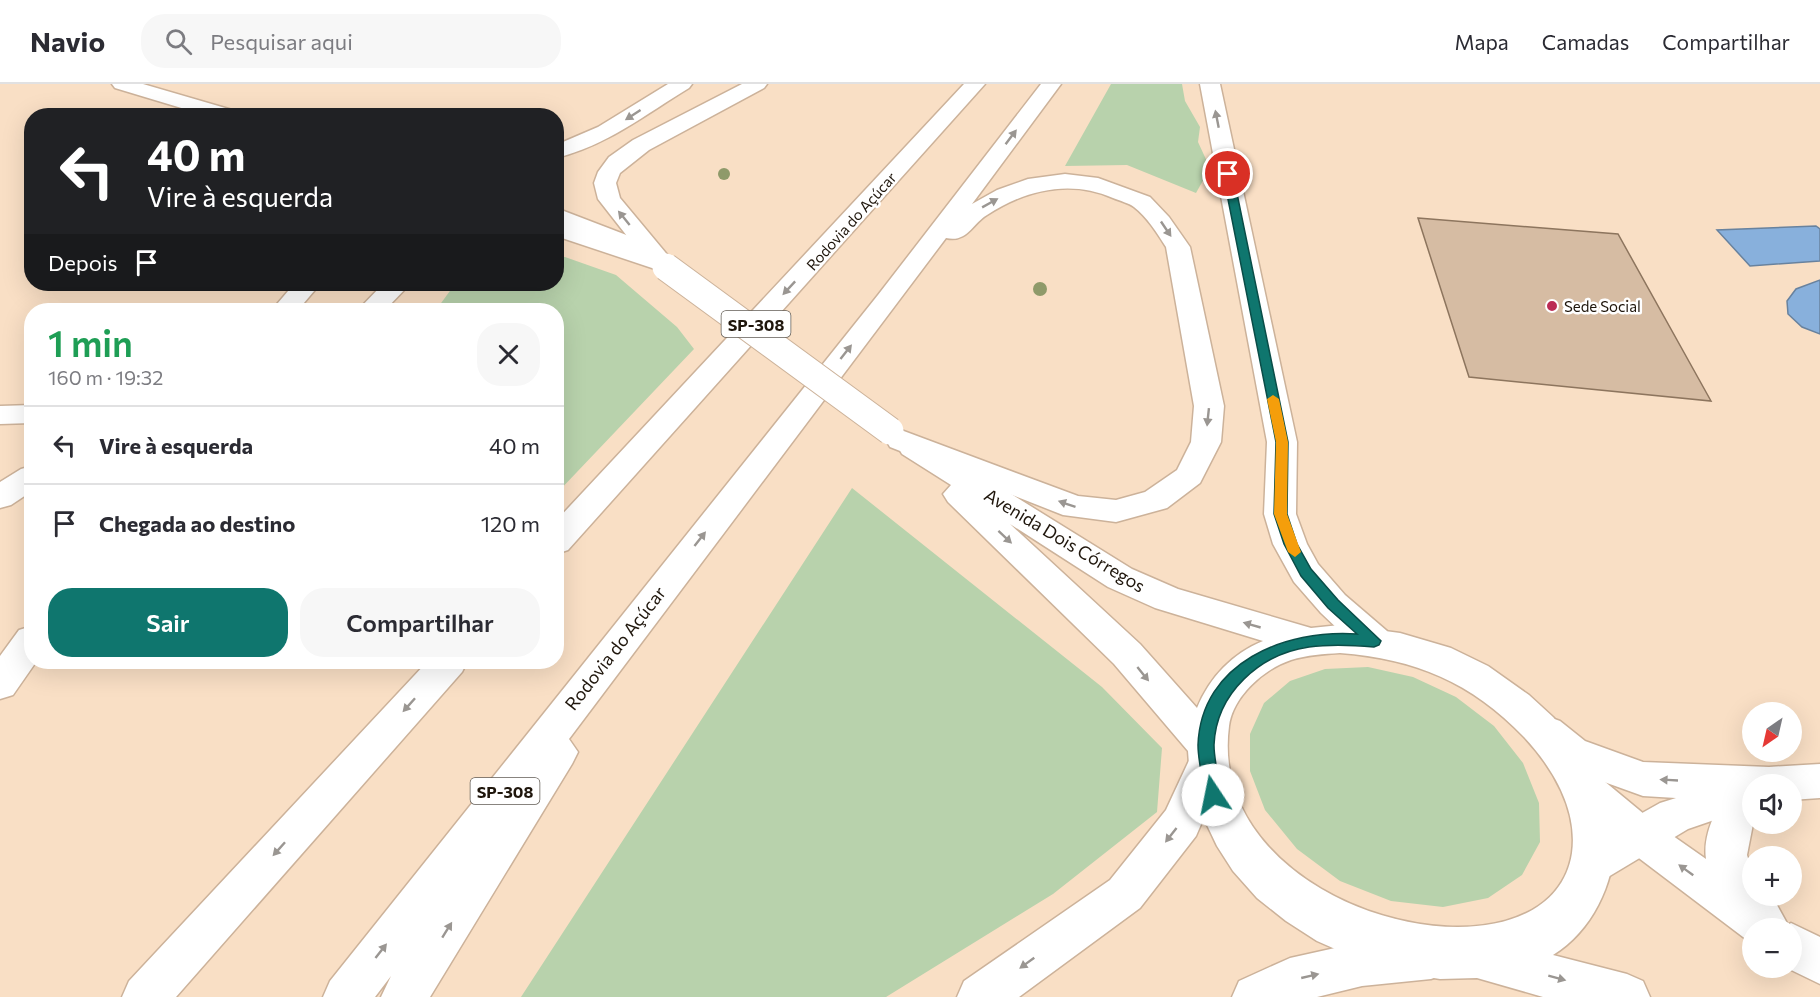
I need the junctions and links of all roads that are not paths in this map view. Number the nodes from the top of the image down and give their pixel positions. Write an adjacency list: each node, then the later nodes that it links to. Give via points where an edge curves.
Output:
1 (122, 84): 8 (main road)
2 (682, 84): 9 (main road, one-way to 9, via 606,133)
3 (757, 84): 13 (main road, one-way to 3, via 609,199 605,183 609,171 641,145)
4 (975, 84): 10 (main road, Rodovia do Açúcar / SP-308)
5 (1051, 84): 16 (main road, SP-308, one-way to 5)
6 (1210, 84): 29 (main road, one-way to 6, via 1306,573 1280,514 1282,442)
7 (939, 94): 10 (main road)
8 (204, 108)
9 (564, 150)
10 (871, 199): 22 (main road, Rodovia do Açúcar / SP-308, one-way to 22)
11 (564, 218): 13 (main road, Avenida Dois Córregos, via 620,241)
12 (564, 229): 13 (main road)
13 (664, 265): 21 (main road, Avenida Dois Córregos, bridge)
14 (301, 291): 17 (main road)
15 (390, 291): 18 (main road)
16 (887, 300): 21 (main road, one-way to 21, via 976,211 1005,195 1036,184 1065,181 1117,191 1142,202 1178,247 1209,406 1206,442 1189,476 1156,500 1116,511 1074,507); 27 (main road, Rodovia do Açúcar / SP-308, one-way to 16)
17 (291, 303)
18 (378, 303)
19 (24, 414): 20 (main road)
20 (0, 415)
21 (895, 435): 28 (main road, Avenida Dois Córregos, one-way to 21, via 1167,599 1120,578); 34 (main road, Avenida Dois Córregos, one-way to 34, via 1127,654)
22 (642, 448): 25 (main road); 26 (main road, Rodovia do Açúcar / SP-308)
23 (24, 481): 24 (main road)
24 (0, 497)
25 (564, 508)
26 (564, 533)
27 (664, 585): 50 (main road, Rodovia do Açúcar / SP-308, one-way to 27); 51 (main road, one-way to 27)
28 (1308, 641): 29 (main road); 34 (main road, via 1263,657 1229,684 1209,723)
29 (1374, 641): 33 (main road, via 1433,656 1462,669 1491,686)
30 (24, 651): 32 (main road)
31 (443, 669): 49 (main road, one-way to 49)
32 (0, 684)
33 (1540, 727): 36 (main road, via 1562,753); 38 (main road, one-way to 33, via 1642,779 1571,753)
34 (1207, 755): 46 (main road, via 1213,795 1227,826 1248,857 1276,886 1348,933 1389,948); 52 (main road, one-way to 52, via 1181,823 1125,894)
35 (1820, 781): 37 (main road)
36 (1578, 782): 41 (main road); 42 (main road, via 1594,836)
37 (1802, 783)
38 (1742, 787)
39 (1742, 794): 41 (main road, via 1675,816)
40 (1742, 812): 44 (main road, via 1729,830 1724,857 1739,891)
41 (1641, 837): 42 (main road); 43 (main road, one-way to 41)
42 (1593, 863): 47 (main road, via 1585,891 1569,915 1546,935 1515,950)
43 (1753, 918)
44 (1764, 918)
45 (1802, 951): 48 (main road)
46 (1431, 957): 47 (main road); 53 (main road, one-way to 46, via 1290,981 1362,964)
47 (1480, 957): 54 (main road, one-way to 54)
48 (1820, 962)
49 (145, 997)
50 (345, 997)
51 (404, 997)
52 (980, 997)
53 (1255, 997)
54 (1627, 997)

